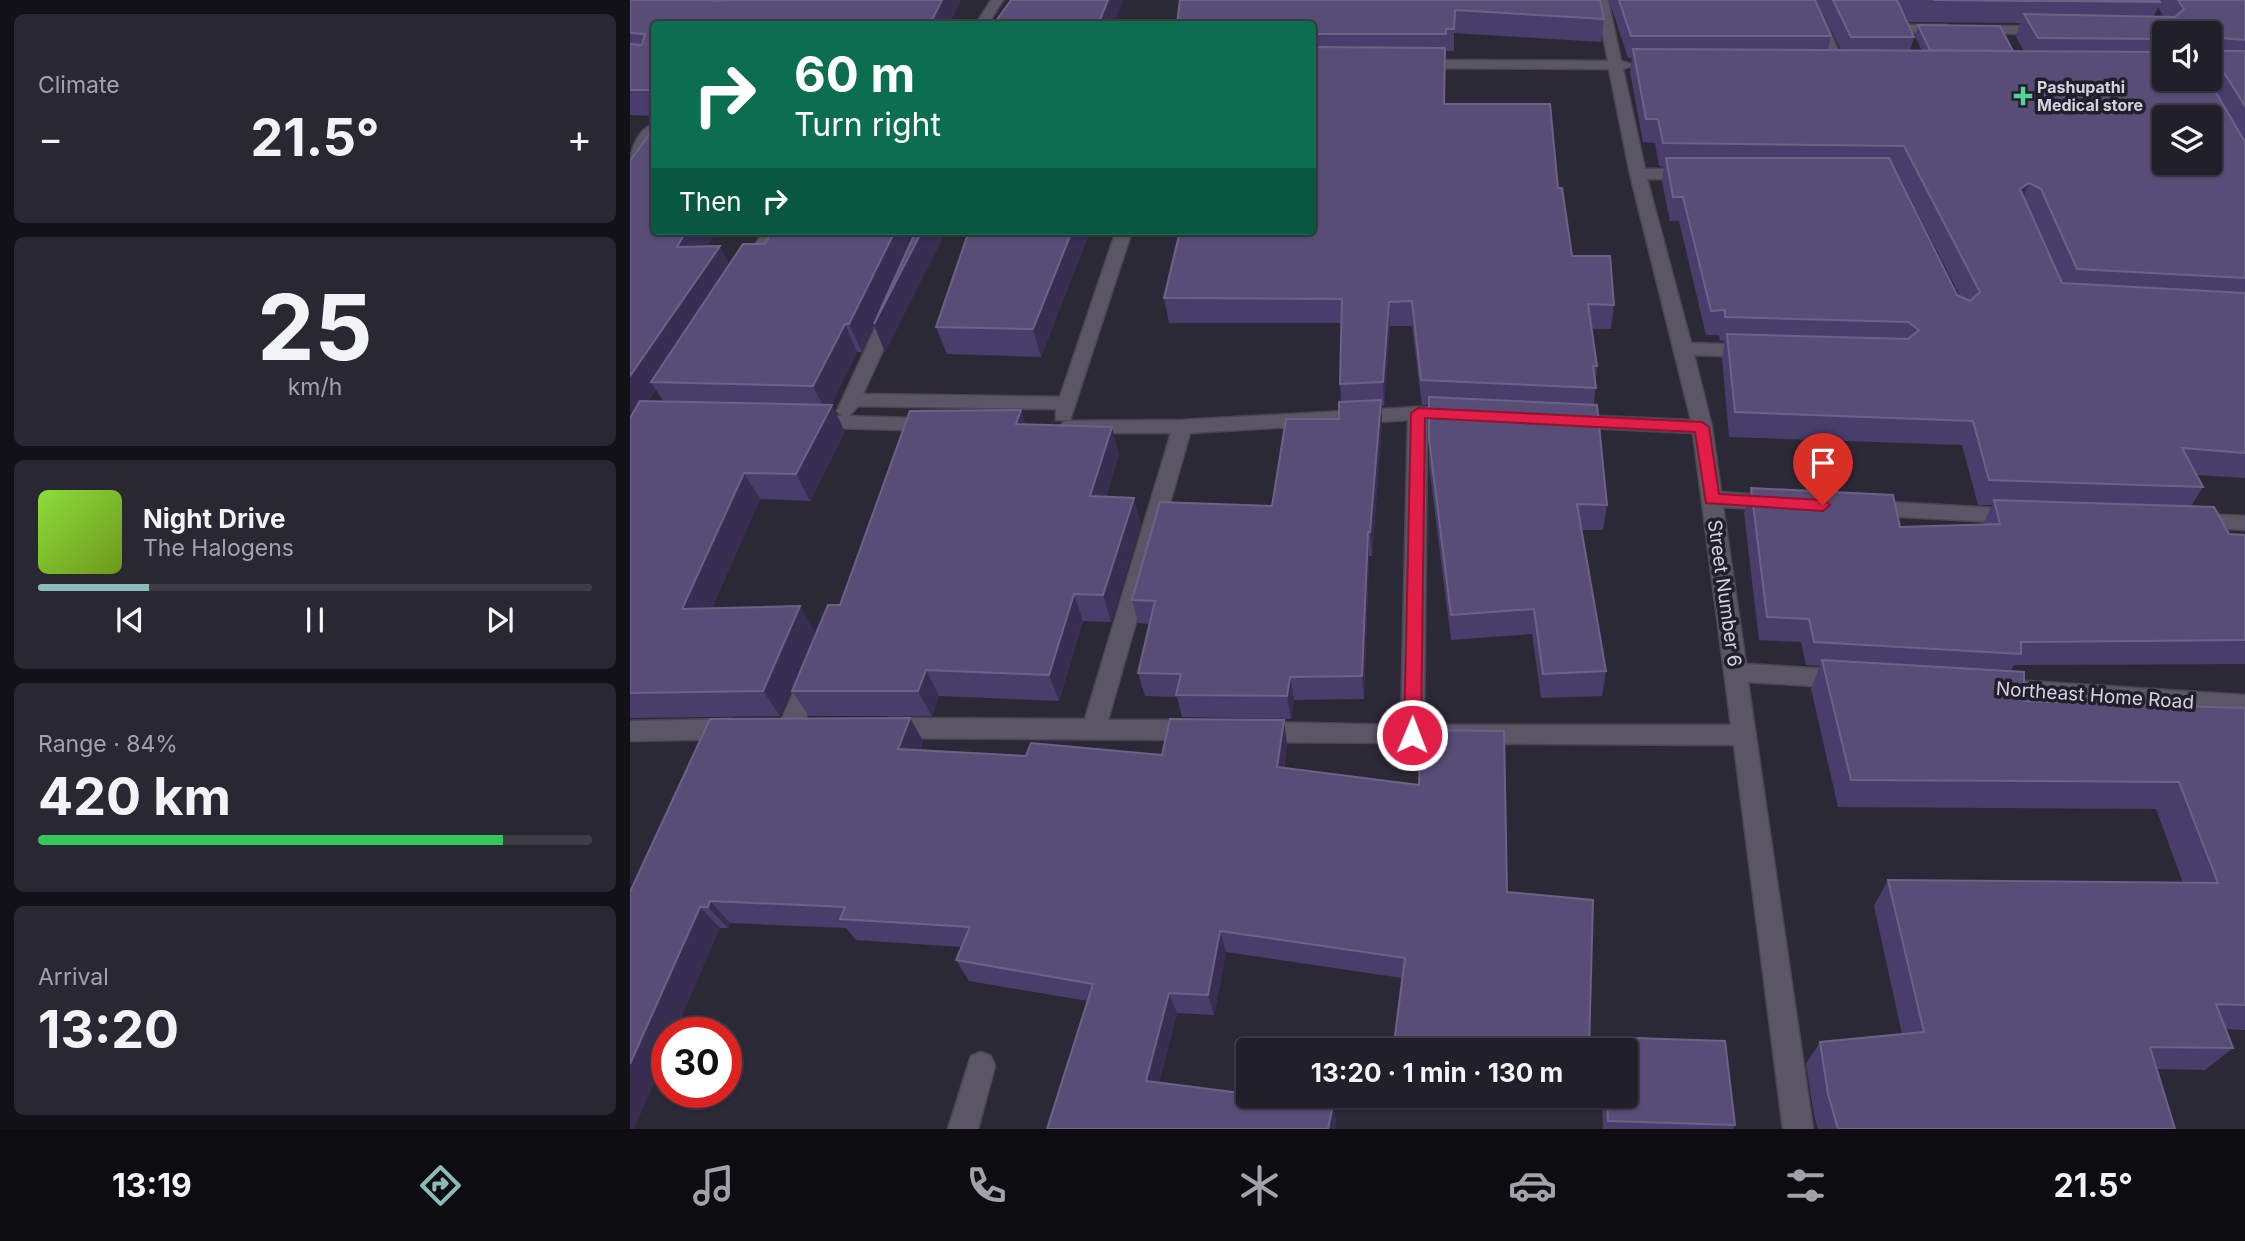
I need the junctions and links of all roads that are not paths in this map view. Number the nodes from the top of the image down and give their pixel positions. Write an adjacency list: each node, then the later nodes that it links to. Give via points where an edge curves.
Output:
1 (997, 0): 4 (street)
2 (1602, 0): 10 (street, Street Number 6)
3 (1810, 0): 12 (street)
4 (984, 21)
5 (1964, 30): 7 (street, via 1899,24)
6 (2056, 31): 8 (street, via 1996,30)
7 (1911, 48)
8 (2013, 50)
9 (1409, 64): 10 (street)
10 (1616, 65): 11 (street); 15 (street, Street Number 6)
11 (1644, 65)
12 (1838, 65)
13 (651, 132): 14 (street)
14 (630, 161)
15 (1638, 174): 16 (street); 21 (street, Street Number 6)
16 (1708, 174)
17 (769, 235): 19 (street)
18 (1123, 235): 24 (street)
19 (736, 286)
20 (901, 292): 23 (street)
21 (1684, 349): 22 (street); 33 (street, Street Number 6)
22 (1764, 351)
23 (851, 400): 24 (street); 29 (street)
24 (1067, 404): 32 (street, via 1053,426)
25 (1418, 413): 26 (street); 32 (street); 51 (street)
26 (1472, 416)
27 (1553, 420): 33 (street)
28 (799, 421): 29 (street)
29 (840, 422): 30 (street)
30 (914, 425): 31 (street); 34 (street)
31 (953, 425)
32 (1182, 426): 49 (street)
33 (1702, 427): 35 (street, Street Number 6)
34 (904, 450)
35 (1712, 499): 36 (street); 42 (street, Street Number 6)
36 (1795, 504)
37 (1850, 507): 38 (street)
38 (2029, 516)
39 (2178, 521): 40 (street)
40 (2245, 523)
41 (821, 652): 46 (street)
42 (1735, 671): 43 (street); 52 (street, Street Number 6)
43 (1873, 680)
44 (1969, 687): 45 (street, Northeast Home Road)
45 (2245, 705)
46 (790, 728): 47 (street); 50 (street)
47 (818, 728)
48 (859, 728): 49 (street)
49 (1094, 728): 51 (street)
50 (630, 731)
51 (1412, 735): 52 (street)
52 (1744, 735): 55 (street, Street Number 6)
53 (981, 1066): 54 (street)
54 (963, 1129)
55 (1798, 1129)

